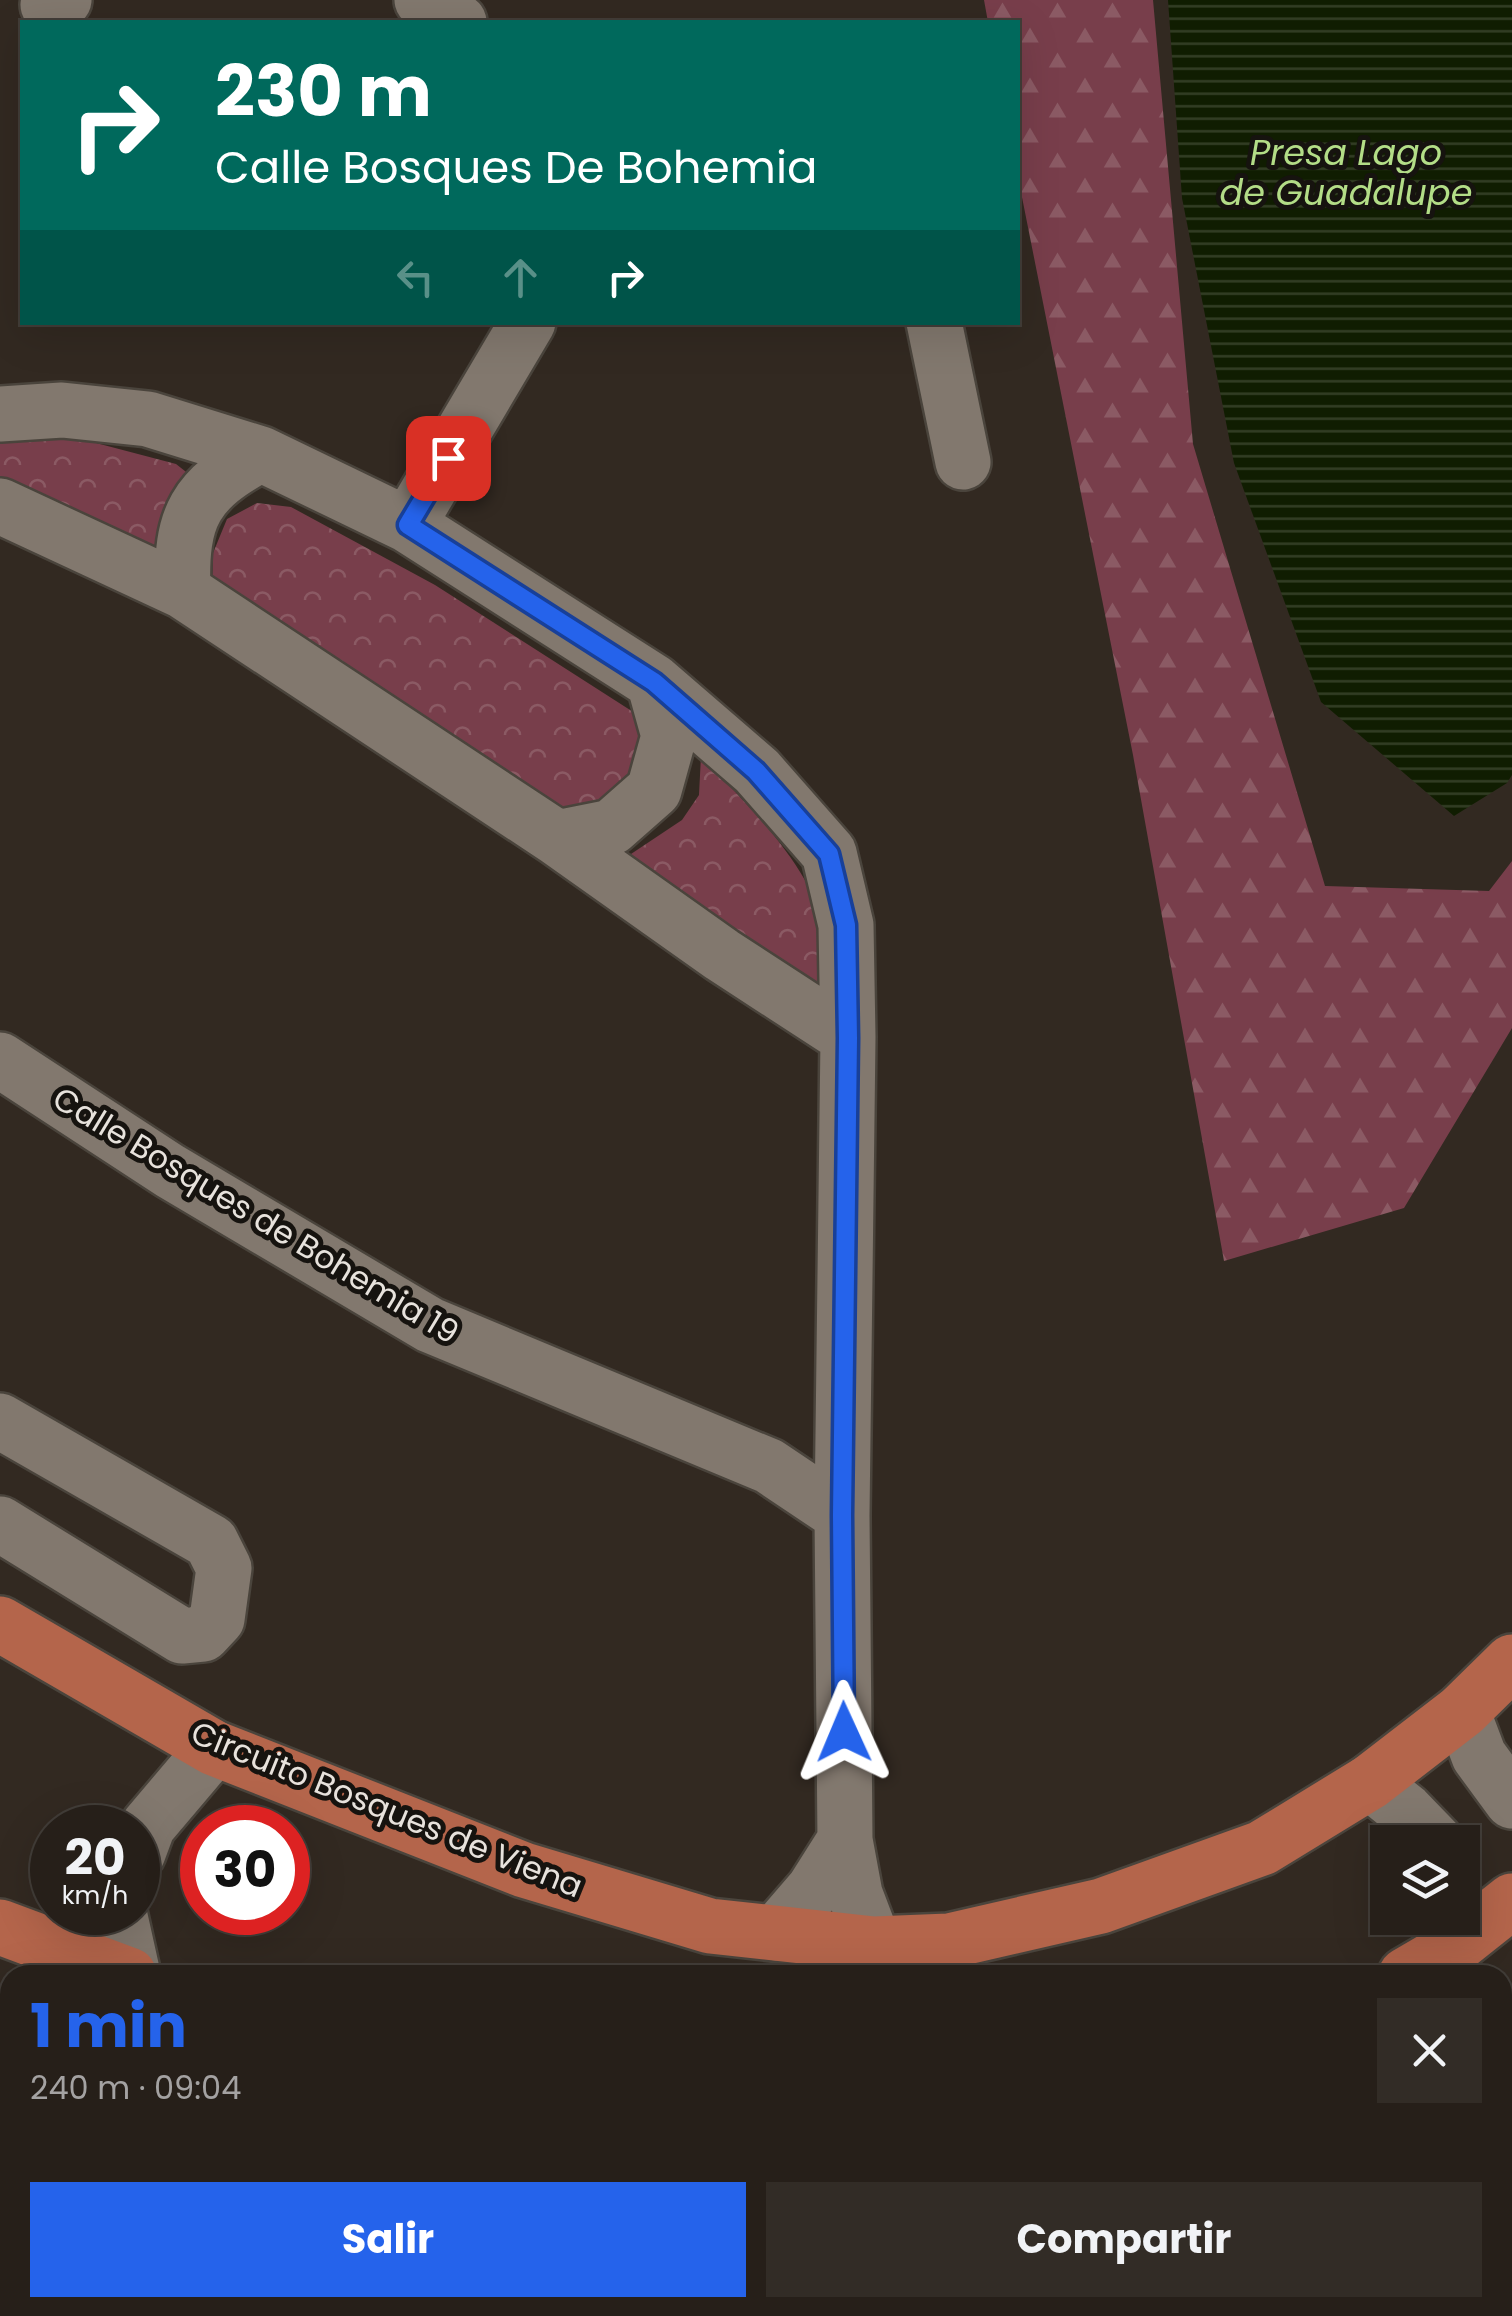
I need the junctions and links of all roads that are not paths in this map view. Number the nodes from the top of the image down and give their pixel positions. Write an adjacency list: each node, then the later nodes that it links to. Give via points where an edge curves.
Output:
1 (422, 0): 2 (street)
2 (456, 20)
3 (526, 325): 9 (street)
4 (935, 325): 7 (street)
5 (0, 414): 6 (street, via 62,410 148,420)
6 (261, 454): 9 (street); 10 (street, via 223,474 195,507 181,548)
7 (964, 462)
8 (0, 506): 10 (street)
9 (408, 525): 11 (street)
10 (183, 591): 12 (street)
11 (654, 682): 12 (street, via 669,736 654,790 612,827); 13 (street, via 756,771 829,854 846,925)
12 (558, 838): 13 (street)
13 (848, 1038): 16 (street)
14 (0, 1060): 16 (street, Calle Bosques de Bohemia 19, via 170,1172 430,1325 769,1466)
15 (0, 1421): 17 (street, via 210,1542 224,1568 217,1618 203,1634 182,1636)
16 (842, 1515): 26 (street)
17 (0, 1524)
18 (0, 1624): 21 (main road, Circuito Bosques de Viena)
19 (1512, 1662): 20 (main road)
20 (1462, 1710): 22 (main road); 23 (street, via 1479,1756)
21 (214, 1748): 24 (street); 30 (main road, Circuito Bosques de Viena, via 524,1870 710,1926)
22 (1370, 1782): 25 (street); 33 (main road, Circuito Bosques de Viena, via 1262,1848 1102,1906 948,1941)
23 (1512, 1801)
24 (160, 1812)
25 (1420, 1825)
26 (845, 1840): 30 (street); 33 (street)
27 (1512, 1901): 28 (main road)
28 (1480, 1918)
29 (0, 1927): 34 (main road)
30 (776, 1933): 33 (main road, Circuito Bosques de Viena)
31 (123, 1935): 35 (street)
32 (1451, 1935): 36 (main road)
33 (874, 1944)
34 (104, 1965)
35 (129, 1965)
36 (1417, 1965)

